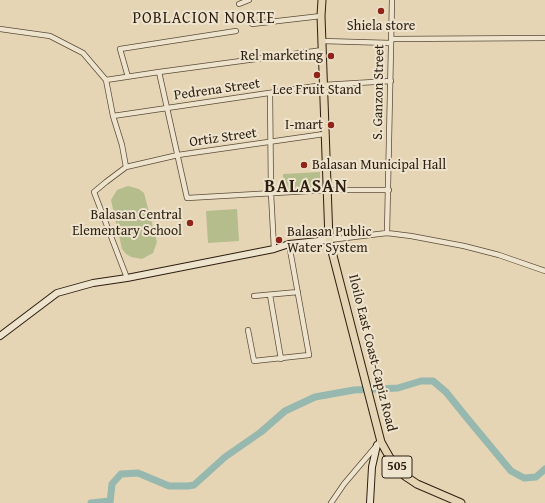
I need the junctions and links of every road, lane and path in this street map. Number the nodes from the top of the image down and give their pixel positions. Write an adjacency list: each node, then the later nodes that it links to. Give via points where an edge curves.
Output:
1 (249, 0): 4 (street)
2 (322, 0): 5 (main road, Iloilo East Coast-Capiz Road / 505)
3 (392, 0): 11 (street, S. Ganzon Street)
4 (239, 4)
5 (321, 16): 6 (street); 10 (main road, Iloilo East Coast-Capiz Road / 505)
6 (252, 24)
7 (0, 29): 15 (street, via 50,36 83,53)
8 (236, 31): 14 (street, via 120,49)
9 (545, 38): 11 (street)
10 (322, 41): 11 (street); 12 (main road, Iloilo East Coast-Capiz Road / 505)
11 (392, 41): 16 (street, S. Ganzon Street)
12 (322, 50): 13 (street); 17 (main road, Iloilo East Coast-Capiz Road / 505)
13 (159, 72): 14 (street); 19 (street)
14 (128, 77): 15 (street)
15 (106, 80): 20 (street)
16 (391, 81): 17 (street, Pedrena Street); 26 (street, S. Ganzon Street)
17 (323, 86): 18 (street, Pedrena Street); 21 (main road, Iloilo East Coast-Capiz Road / 505)
18 (270, 93): 19 (street, Pedrena Street); 22 (street)
19 (167, 109): 20 (street, Pedrena Street); 23 (street)
20 (113, 116): 24 (street)
21 (324, 134): 22 (street, Ortiz Street); 25 (main road, Iloilo East Coast-Capiz Road / 505)
22 (271, 142): 23 (street, Ortiz Street); 27 (street)
23 (178, 155): 24 (street, Ortiz Street); 27 (street, via 188,198)
24 (126, 168): 33 (street, via 94,192)
25 (327, 190): 26 (street); 27 (street); 29 (main road, Iloilo East Coast-Capiz Road / 505)
26 (389, 190): 28 (street, S. Ganzon Street)
27 (271, 193): 31 (street)
28 (387, 233): 29 (street); 32 (street, via 464,246)
29 (329, 240): 30 (street); 40 (main road, Iloilo East Coast-Capiz Road / 505, via 366,381)
30 (289, 244): 31 (street); 34 (street)
31 (274, 249): 33 (street)
32 (545, 271)
33 (127, 278): 38 (street, via 93,283 57,293)
34 (298, 292): 35 (street); 39 (street, via 309,355)
35 (270, 295): 36 (street); 39 (street)
36 (254, 296)
37 (248, 330): 39 (street, via 254,361)
38 (0, 336)
39 (281, 358)
40 (379, 443): 41 (street); 42 (street, via 372,466); 43 (main road, Iloilo East Coast-Capiz Road / 505, via 405,476)
41 (331, 503)
42 (370, 503)
43 (461, 503)

